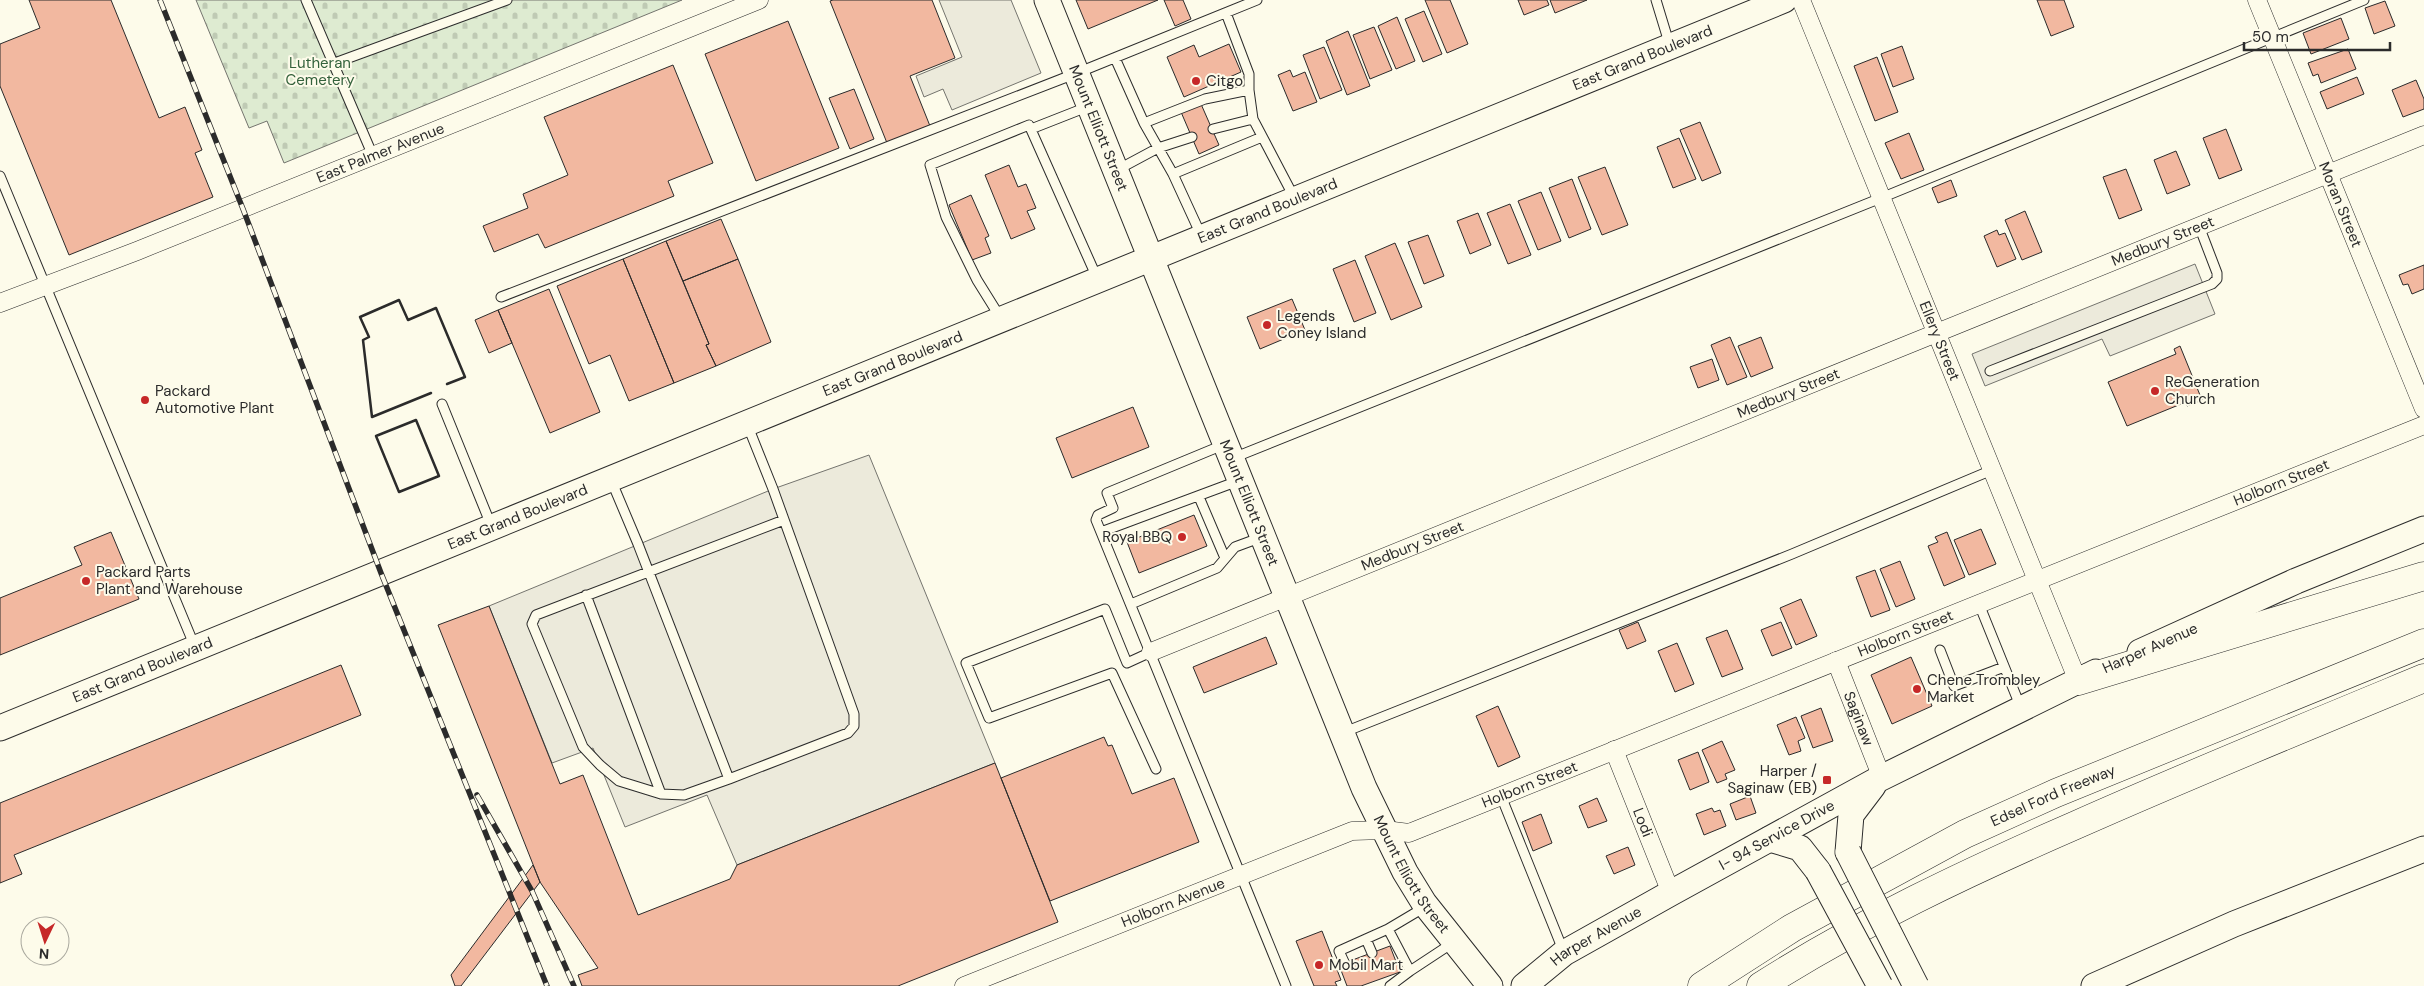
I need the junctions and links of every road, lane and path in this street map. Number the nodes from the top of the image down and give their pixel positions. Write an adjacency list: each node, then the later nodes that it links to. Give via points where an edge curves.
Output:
1 (306, 0): 15 (lane)
2 (507, 0): 15 (lane)
3 (759, 0): 27 (street, East Palmer Avenue)
4 (1047, 0): 16 (main road, Mount Elliott Street)
5 (1257, 0): 11 (lane)
6 (1656, 0): 13 (lane)
7 (1784, 0): 13 (main road, East Grand Boulevard)
8 (1801, 0): 32 (street, Ellery Street)
9 (2257, 0): 12 (street, Moran Street)
10 (2364, 0): 12 (lane)
11 (1226, 13): 14 (lane); 17 (lane, via 1249,74)
12 (2272, 37): 30 (street, Moran Street); 32 (lane)
13 (1670, 46): 33 (main road, East Grand Boulevard)
14 (1114, 58): 16 (lane); 20 (lane)
15 (332, 64): 27 (lane)
16 (1077, 73): 18 (main road, Mount Elliott Street); 39 (lane)
17 (1249, 90): 19 (lane); 20 (lane, via 1205,99)
18 (1090, 106): 21 (lane); 28 (main road, Mount Elliott Street)
19 (1253, 119): 22 (lane); 25 (lane)
20 (1144, 123): 26 (lane)
21 (1031, 129): 37 (lane); 41 (lane, via 1029,125 930,165 946,217 977,280)
22 (1213, 129)
23 (2424, 135): 30 (street, Medbury Street)
24 (1192, 137): 26 (lane)
25 (1262, 137): 29 (lane); 33 (lane)
26 (1158, 148): 28 (lane); 29 (lane)
27 (373, 156): 38 (street, East Palmer Avenue)
28 (1116, 170): 36 (main road, Mount Elliott Street)
29 (1173, 174): 35 (lane)
30 (2328, 174): 34 (street, Medbury Street); 45 (street, Moran Street)
31 (0, 176): 38 (lane)
32 (1881, 198): 42 (street, Ellery Street); 48 (lane)
33 (1295, 199): 35 (main road, East Grand Boulevard)
34 (2199, 226): 42 (street, Medbury Street); 43 (lane, via 2218,273 2212,284)
35 (1202, 237): 36 (main road, East Grand Boulevard)
36 (1151, 258): 37 (main road, East Grand Boulevard); 48 (main road, Mount Elliott Street)
37 (1098, 280): 41 (main road, East Grand Boulevard)
38 (44, 285): 40 (street, East Palmer Avenue); 66 (lane)
39 (500, 297)
40 (0, 303)
41 (1002, 319): 46 (main road, East Grand Boulevard)
42 (1936, 333): 49 (street, Ellery Street); 62 (street, Medbury Street)
43 (1990, 371)
44 (442, 404): 53 (lane)
45 (2424, 409)
46 (747, 423): 50 (main road, East Grand Boulevard); 52 (lane)
47 (2424, 425): 60 (street, Holborn Street)
48 (1232, 461): 51 (lane); 55 (lane, via 1107,493 1113,508 1098,515 1096,520); 56 (main road, Mount Elliott Street)
49 (1992, 470): 60 (street, Ellery Street); 75 (lane, via 1792,554)
50 (611, 479): 53 (main road, East Grand Boulevard); 58 (lane)
51 (1200, 497): 55 (lane); 57 (lane)
52 (784, 520): 58 (lane); 78 (lane, via 854,714 854,726 848,733)
53 (492, 528): 66 (main road, East Grand Boulevard)
54 (2424, 529): 72 (main road, Harper Avenue, via 2296,581)
55 (1101, 532): 63 (lane)
56 (1263, 536): 57 (lane, via 1238,545); 62 (main road, Mount Elliott Street)
57 (1225, 558): 63 (lane, via 1217,568)
58 (648, 571): 61 (lane); 78 (lane)
59 (2424, 576): 72 (highway)
60 (2037, 581): 64 (street, Holborn Street); 72 (street, Ellery Street)
61 (586, 596): 80 (lane); 80 (lane, via 536,615 532,624 583,747 619,781)
62 (1287, 597): 68 (street, Medbury Street); 75 (main road, Mount Elliott Street)
63 (1131, 604): 68 (lane)
64 (1979, 604): 69 (street, Holborn Street); 70 (lane)
65 (2424, 644): 100 (highway, Edsel Ford Freeway, via 2056,793 1965,834 1792,928)
66 (195, 647): 74 (main road, East Grand Boulevard)
67 (1940, 650): 70 (lane, via 1954,686)
68 (1150, 652): 77 (lane, via 1127,663 1105,609 966,663 989,718 1112,673); 85 (lane)
69 (1836, 661): 76 (street, Holborn Street); 79 (street, Saginaw)
70 (2004, 667): 73 (lane)
71 (2424, 678): 101 (highway, via 2201,770 1969,872 1794,964)
72 (2078, 681): 73 (main road, Harper Avenue)
73 (2021, 709): 79 (main road, Harper Avenue)
74 (0, 728)
75 (1342, 733): 82 (main road, Mount Elliott Street)
76 (1614, 750): 81 (street, Holborn Street); 86 (street, Lodi)
77 (1156, 769)
78 (729, 779): 80 (lane, via 684,795)
79 (1880, 779): 83 (main road, I- 94 Service Drive); 103 (main road, bridge, via 1851,816 1848,852)
80 (661, 794)
81 (1501, 796): 82 (street, Holborn Street, via 1409,833); 92 (lane)
82 (1384, 830): 85 (street, Holborn Avenue, via 1352,831); 87 (main road, Mount Elliott Street)
83 (1770, 839): 86 (main road, I- 94 Service Drive); 102 (main road, bridge, via 1800,848 1818,871)
84 (2424, 848): 104 (main road, via 2234,924)
85 (1241, 875): 95 (street, Holborn Avenue); 96 (lane)
86 (1671, 893): 92 (main road, Harper Avenue)
87 (1426, 906): 88 (lane); 90 (main road, Mount Elliott Street)
88 (1388, 929): 89 (lane); 94 (lane)
89 (1366, 939): 91 (lane); 93 (lane, via 1339,951)
90 (1454, 942): 94 (lane); 98 (main road, Mount Elliott Street)
91 (1372, 953)
92 (1564, 953): 99 (main road, Harper Avenue)
93 (1345, 964)
94 (1410, 970): 97 (lane)
95 (964, 986)
96 (1286, 986)
97 (1390, 986)
98 (1490, 986)
99 (1524, 986)
100 (1702, 986)
101 (1760, 986)
102 (1880, 986)
103 (1916, 986)
104 (2094, 986)

